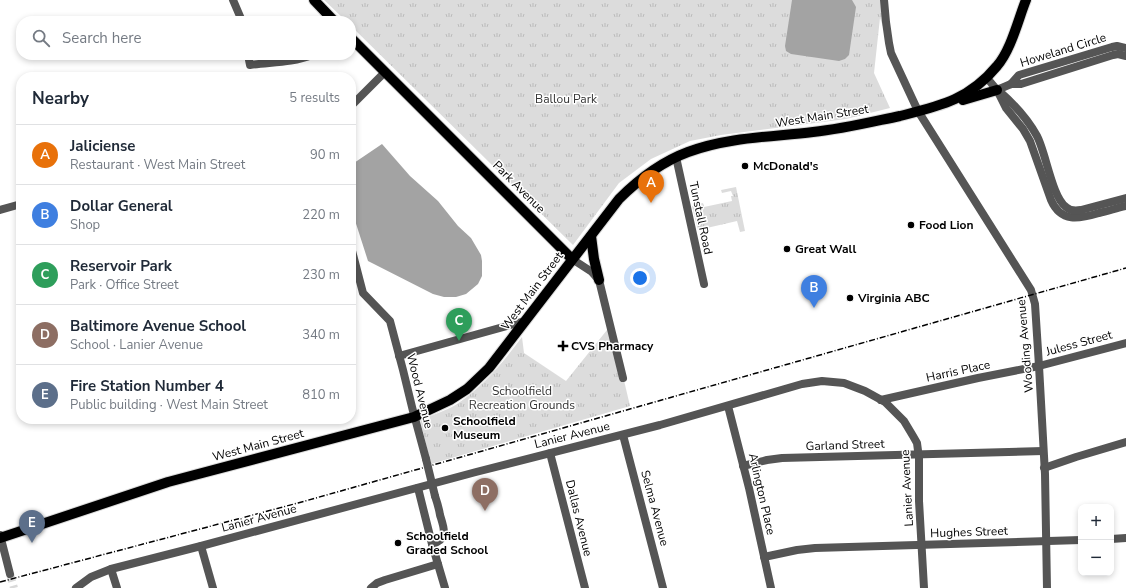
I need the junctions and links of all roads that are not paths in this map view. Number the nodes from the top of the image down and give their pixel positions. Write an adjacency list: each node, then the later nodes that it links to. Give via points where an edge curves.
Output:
1 (233, 0): 5 (street)
2 (314, 0): 6 (main road)
3 (884, 0): 18 (street, Wooding Avenue, via 891,54)
4 (1026, 0): 14 (main road, West Main Street, via 1006,53)
5 (240, 16)
6 (329, 16)
7 (356, 43): 13 (main road, Park Avenue)
8 (1126, 48): 12 (street, Howeland Circle, via 1112,47)
9 (1126, 56): 12 (street, Howeland Circle, via 1118,54)
10 (249, 60): 11 (street, via 250,65)
11 (294, 60)
12 (1066, 65): 15 (street, Howeland Circle, via 1019,75 1010,84)
13 (385, 72): 16 (street); 26 (main road, Park Avenue)
14 (987, 78): 15 (street); 17 (main road, West Main Street, via 968,93)
15 (997, 90): 17 (main road); 24 (street, via 1006,108 1030,133 1030,141 1043,163 1053,194 1054,207 1073,218)
16 (356, 101)
17 (942, 105): 18 (main road, West Main Street)
18 (918, 111): 19 (main road, West Main Street, via 842,128 716,144); 33 (street, Wooding Avenue, via 1031,290 1035,304)
19 (676, 157): 25 (main road, West Main Street, via 630,187); 29 (street, Tunstall Road)
20 (1126, 198): 24 (street)
21 (16, 205): 23 (street)
22 (1126, 206): 24 (street)
23 (0, 210)
24 (1087, 213)
25 (591, 236): 26 (main road, West Main Street); 28 (main road)
26 (572, 259): 28 (street, Park Avenue, via 592,272); 30 (main road, West Main Street)
27 (356, 266): 32 (street, Wood Avenue, via 363,293 390,321)
28 (599, 280): 34 (street)
29 (704, 284)
30 (525, 321): 32 (street); 37 (main road, West Main Street, via 500,356 472,385 450,400)
31 (1126, 343): 33 (street, Juless Street)
32 (399, 356): 37 (street, Wood Avenue)
33 (1039, 366): 35 (street, Harris Place); 40 (street, Wooding Avenue)
34 (623, 378)
35 (881, 400): 36 (street, Lanier Avenue, via 844,383 822,381 802,384); 42 (street, Lanier Avenue, via 886,402 908,427)
36 (728, 406): 38 (street, Lanier Avenue); 43 (street, Arlington Place)
37 (414, 417): 46 (main road, West Main Street, via 168,482); 51 (street, Wood Avenue, bridge, via 444,531 442,539)
38 (623, 435): 41 (street, Lanier Avenue); 64 (street, Selma Avenue)
39 (1126, 442): 44 (street)
40 (1044, 451): 42 (street, Garland Street); 44 (street, Wooding Avenue)
41 (550, 453): 45 (street, Lanier Avenue); 63 (street, Dallas Avenue)
42 (919, 454): 43 (street, Garland Street, via 782,458); 53 (street, Lanier Avenue)
43 (744, 466): 54 (street, Arlington Place)
44 (1044, 468): 50 (street, Wooding Avenue)
45 (418, 488): 51 (street); 52 (street, Lanier Avenue)
46 (0, 536): 57 (street)
47 (1126, 538): 48 (street)
48 (1114, 539)
49 (1078, 540): 50 (street, Hughes Street)
50 (1046, 542): 53 (street, Hughes Street); 67 (street, Wooding Avenue)
51 (432, 544): 55 (street)
52 (201, 546): 56 (street, Lanier Avenue); 60 (street)
53 (922, 546): 54 (street, Hughes Street, via 815,548); 66 (street, Lanier Avenue)
54 (764, 557): 65 (street, Arlington Place)
55 (438, 564): 61 (street, via 384,580); 62 (street)
56 (111, 569): 58 (street, Lanier Avenue, via 91,577); 59 (street)
57 (10, 574)
58 (76, 588)
59 (117, 588)
60 (213, 588)
61 (371, 588)
62 (445, 588)
63 (585, 588)
64 (663, 588)
65 (771, 588)
66 (924, 588)
67 (1047, 588)

